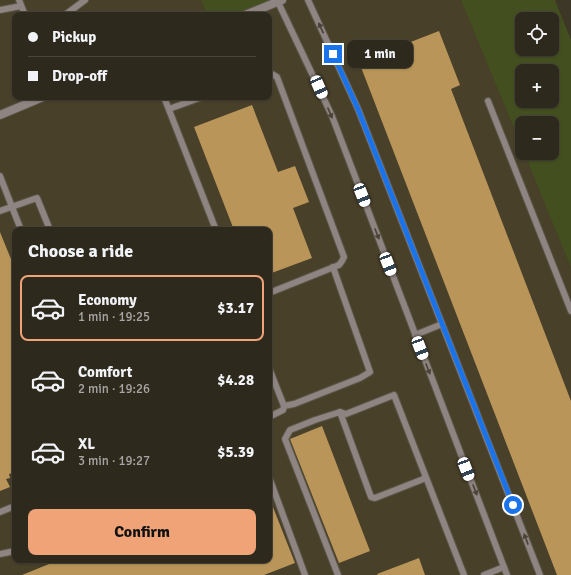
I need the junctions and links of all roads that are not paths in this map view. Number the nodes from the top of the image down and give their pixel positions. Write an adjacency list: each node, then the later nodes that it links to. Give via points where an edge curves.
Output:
1 (85, 0): 6 (lane)
2 (308, 0): 24 (lane, one-way to 2, via 358,109)
3 (280, 1): 7 (street); 25 (lane, one-way to 25, via 332,116)
4 (20, 3): 5 (lane)
5 (0, 10)
6 (69, 12)
7 (252, 12)
8 (272, 74): 21 (lane, via 277,77 344,257 340,265)
9 (34, 100): 14 (street)
10 (165, 100): 13 (lane)
11 (194, 100): 13 (lane)
12 (488, 101): 23 (lane)
13 (169, 109): 20 (lane)
14 (0, 115)
15 (0, 176): 16 (lane)
16 (12, 206): 17 (lane); 18 (lane); 19 (lane, via 38,198)
17 (0, 211)
18 (20, 227)
19 (49, 227)
20 (215, 227)
21 (333, 268): 22 (lane); 27 (lane, via 370,372)
22 (272, 292)
23 (571, 311)
24 (442, 324): 25 (lane); 42 (lane, one-way to 24)
25 (415, 335): 36 (lane, one-way to 36)
26 (272, 376): 27 (lane)
27 (284, 406): 29 (lane, via 283,410)
28 (340, 412): 30 (lane, via 346,414 394,396); 30 (lane, via 371,497 375,498); 38 (lane, via 290,430 285,439)
29 (272, 416)
30 (426, 478): 39 (lane)
31 (272, 484): 37 (lane)
32 (12, 507): 33 (lane)
33 (0, 512)
34 (12, 552): 35 (lane)
35 (0, 554)
36 (504, 567): 40 (lane); 41 (lane)
37 (305, 575)
38 (338, 575)
39 (464, 575)
40 (484, 575)
41 (507, 575)
42 (540, 575)

